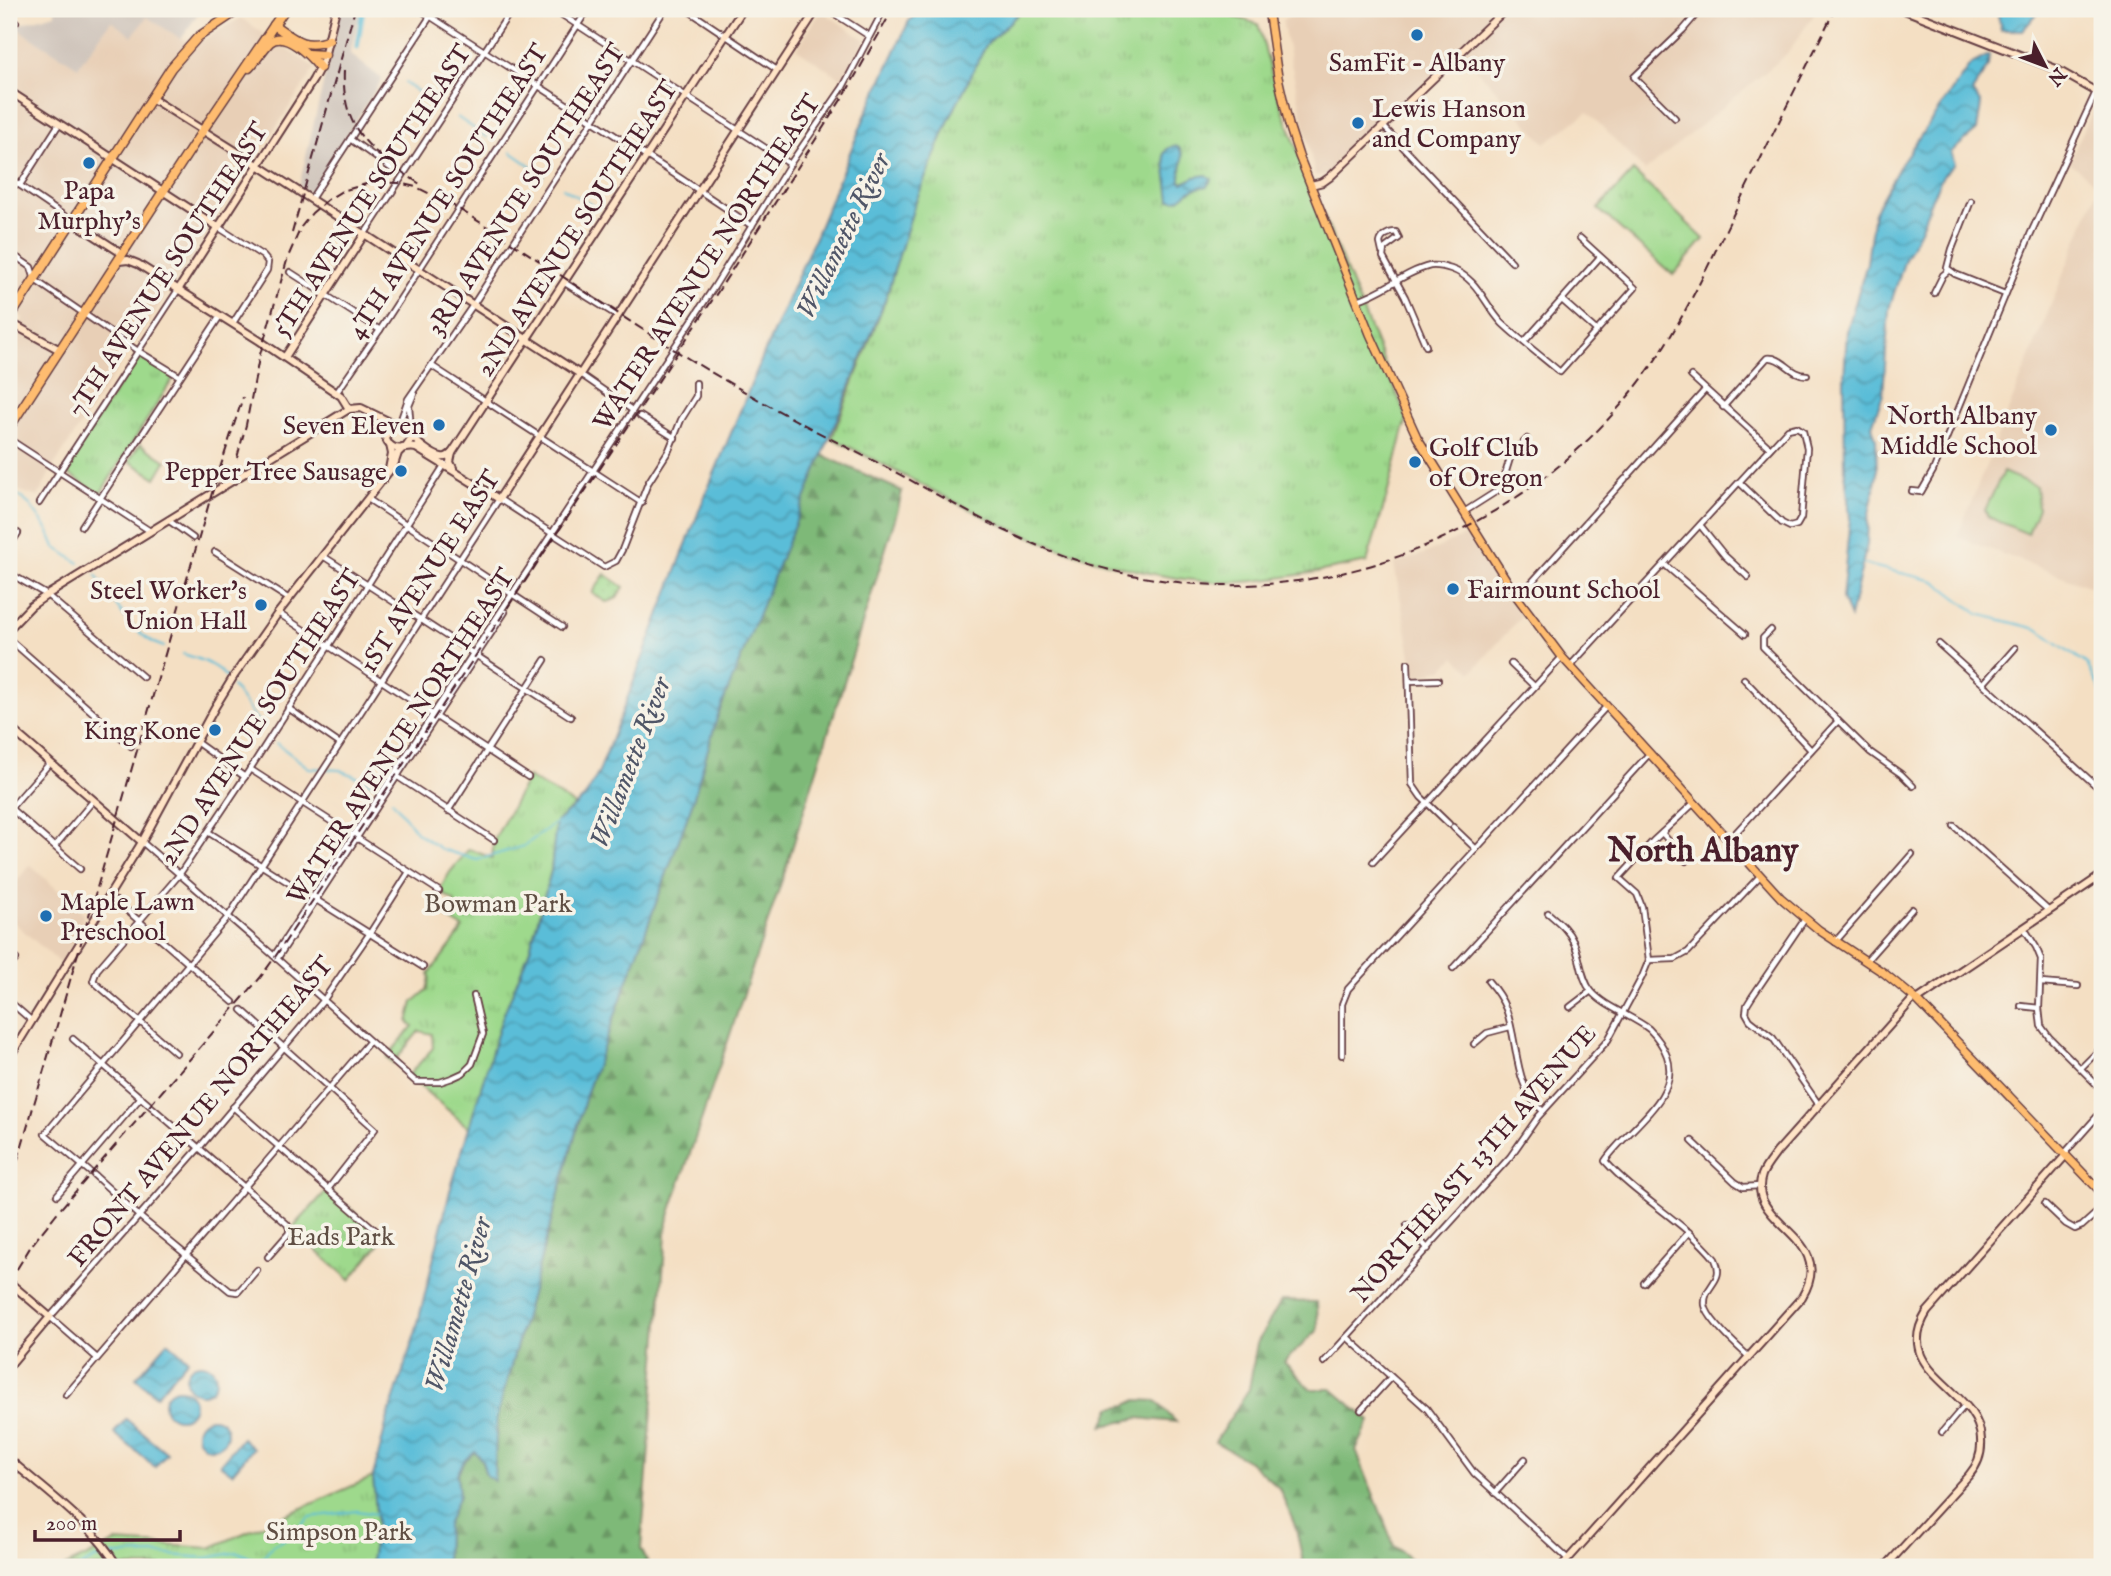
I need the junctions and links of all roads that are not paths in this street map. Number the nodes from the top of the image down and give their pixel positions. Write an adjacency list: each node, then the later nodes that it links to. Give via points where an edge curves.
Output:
1 (232, 9): 23 (highway)
2 (240, 9): 23 (highway)
3 (285, 9): 24 (highway)
4 (336, 9): 28 (street, 7TH AVENUE SOUTHEAST)
5 (419, 9): 20 (street)
6 (435, 9): 20 (street)
7 (512, 9): 29 (street, 5TH AVENUE SOUTHEAST)
8 (553, 9): 25 (street)
9 (588, 9): 25 (street, 4TH AVENUE SOUTHEAST)
10 (665, 9): 32 (street, 3RD AVENUE SOUTHEAST)
11 (686, 9): 26 (street)
12 (743, 9): 26 (street, 2ND AVENUE SOUTHEAST)
13 (817, 9): 34 (street, 1ST AVENUE EAST)
14 (827, 9): 27 (street)
15 (884, 9): 27 (street, WATER AVENUE NORTHEAST)
16 (1268, 9): 55 (main road, via 1284,105)
17 (1506, 9): 44 (street)
18 (1701, 9): 41 (street, via 1634,77)
19 (1902, 9): 38 (street, via 2056,69)
20 (430, 16): 29 (street); 47 (street)
21 (9, 18): 22 (street)
22 (16, 22)
23 (216, 24): 40 (highway, via 187,48)
24 (274, 25): 28 (highway, via 308,45); 35 (highway)
25 (577, 25): 32 (street); 36 (street, 4TH AVENUE SOUTHEAST)
26 (726, 36): 34 (street); 39 (street, 2ND AVENUE SOUTHEAST)
27 (869, 37): 50 (street, WATER AVENUE NORTHEAST, via 843,87)
28 (329, 40): 31 (street, 7TH AVENUE SOUTHEAST)
29 (484, 52): 36 (street); 64 (street, 5TH AVENUE SOUTHEAST)
30 (307, 54): 31 (highway); 33 (highway); 35 (highway, via 277,38)
31 (325, 55): 33 (street, 7TH AVENUE SOUTHEAST)
32 (632, 60): 39 (street); 42 (street, 3RD AVENUE SOUTHEAST)
33 (320, 68): 51 (street, 7TH AVENUE SOUTHEAST)
34 (777, 70): 45 (street, 1ST AVENUE EAST)
35 (237, 79): 46 (highway)
36 (539, 86): 42 (street); 71 (street, 4TH AVENUE SOUTHEAST)
37 (9, 92): 43 (street)
38 (2099, 93): 79 (street)
39 (686, 95): 45 (street); 48 (street, 2ND AVENUE SOUTHEAST)
40 (151, 98): 46 (street); 49 (highway)
41 (1675, 118)
42 (593, 120): 48 (street); 83 (street, 3RD AVENUE SOUTHEAST)
43 (60, 124): 49 (street); 54 (street)
44 (1383, 126): 55 (street, via 1330,177); 70 (street)
45 (737, 130): 50 (street); 56 (street, 1ST AVENUE EAST)
46 (203, 131): 51 (street); 58 (highway)
47 (350, 139): 52 (street); 59 (street)
48 (647, 156): 56 (street); 76 (street, 2ND AVENUE SOUTHEAST)
49 (112, 158): 58 (street); 61 (highway)
50 (790, 164): 62 (street, WATER AVENUE NORTHEAST)
51 (258, 165): 59 (street); 63 (street, 7TH AVENUE SOUTHEAST)
52 (392, 169)
53 (9, 178): 54 (street)
54 (18, 183): 57 (street); 61 (street)
55 (1311, 185): 81 (main road)
56 (699, 190): 62 (street); 86 (street, 1ST AVENUE EAST)
57 (9, 191)
58 (163, 191): 63 (street); 68 (highway)
59 (311, 199): 64 (street)
60 (1972, 201): 72 (street, via 1946,264)
61 (72, 221): 68 (street); 74 (highway)
62 (752, 226): 109 (street, WATER AVENUE NORTHEAST)
63 (218, 227): 77 (street, 7TH AVENUE SOUTHEAST); 88 (street, via 268,262 267,271)
64 (365, 235): 71 (street); 80 (street, 5TH AVENUE SOUTHEAST)
65 (1580, 238): 69 (street)
66 (9, 252): 74 (street, via 31,267)
67 (1382, 252): 67 (street, via 1397,241 1399,234 1382,237); 75 (street)
68 (121, 257): 77 (street); 84 (highway)
69 (1600, 257): 82 (street); 90 (street, via 1635,288)
70 (1512, 262)
71 (419, 271): 83 (street); 89 (street, 4TH AVENUE SOUTHEAST)
72 (1948, 271): 78 (street); 79 (street)
73 (290, 272): 80 (street)
74 (35, 280): 84 (street); 87 (highway)
75 (1396, 281): 81 (street); 92 (street, via 1436,265 1458,271); 93 (street)
76 (565, 282): 86 (street); 91 (street, 2ND AVENUE SOUTHEAST)
77 (178, 290): 85 (street); 95 (street, 7TH AVENUE SOUTHEAST)
78 (1934, 293)
79 (2005, 294): 130 (street, via 1928,481 1921,492)
80 (325, 296): 89 (street); 96 (street, 5TH AVENUE SOUTHEAST)
81 (1357, 300): 136 (main road, via 1407,418)
82 (1562, 300): 90 (street); 92 (street)
83 (473, 305): 91 (street); 97 (street, 3RD AVENUE SOUTHEAST)
84 (85, 314): 94 (highway); 95 (street)
85 (220, 316): 88 (street); 100 (street)
86 (618, 316): 98 (street, 1ST AVENUE EAST)
87 (9, 320): 94 (street)
88 (233, 323): 96 (street)
89 (380, 330): 105 (street, 4TH AVENUE SOUTHEAST)
90 (1597, 331): 92 (street, via 1560,372)
91 (527, 340): 98 (street); 106 (street, 2ND AVENUE SOUTHEAST)
92 (1524, 342)
93 (1426, 346)
94 (60, 351): 113 (highway)
95 (138, 351): 100 (street); 127 (street, 7TH AVENUE SOUTHEAST)
96 (285, 357): 105 (street)
97 (432, 366): 103 (street, 3RD AVENUE SOUTHEAST); 106 (street)
98 (580, 374): 109 (street); 116 (street, 1ST AVENUE EAST)
99 (1807, 375): 107 (street, via 1796,374 1776,358 1767,358)
100 (179, 376): 131 (street)
101 (1692, 376): 104 (street)
102 (696, 383): 117 (street, via 696,396)
103 (415, 389): 112 (street, 3RD AVENUE SOUTHEAST); 114 (street, 3RD AVENUE SOUTHEAST, via 410,406)
104 (1706, 390): 107 (street); 155 (street)
105 (337, 392): 108 (street)
106 (486, 402): 116 (street); 123 (street, 2ND AVENUE SOUTHEAST)
107 (1723, 407): 122 (street)
108 (349, 409): 110 (street, via 360,408); 137 (street)
109 (632, 410): 128 (street, WATER AVENUE NORTHEAST)
110 (372, 415): 112 (street); 115 (street)
111 (640, 416): 117 (street)
112 (396, 424): 114 (street, via 404,424); 115 (street)
113 (9, 428)
114 (412, 433): 121 (street, via 411,442); 123 (street, via 439,457)
115 (387, 434): 120 (street)
116 (540, 436): 128 (street); 133 (street, 1ST AVENUE EAST)
117 (674, 438): 135 (street)
118 (9, 439): 127 (street)
119 (1527, 439): 136 (street, via 1511,455 1497,491)
120 (390, 445): 121 (street); 125 (street)
121 (404, 447): 124 (street, via 416,448); 125 (street)
122 (1770, 448): 129 (street); 129 (street, via 1791,427 1805,433 1797,525 1782,523)
123 (452, 453): 126 (street, via 450,462)
124 (445, 464): 126 (street); 138 (street, 2ND AVENUE SOUTHEAST)
125 (389, 469): 132 (street)
126 (455, 470): 133 (street)
127 (59, 472): 131 (street); 134 (street, 7TH AVENUE SOUTHEAST)
128 (593, 472): 135 (street); 143 (street, WATER AVENUE NORTHEAST)
129 (1739, 482): 139 (street)
130 (1912, 491)
131 (101, 498): 140 (street); 141 (street)
132 (368, 498): 138 (street); 147 (street)
133 (499, 499): 143 (street); 148 (street, 1ST AVENUE EAST)
134 (39, 503)
135 (642, 503): 143 (street, via 618,557 604,567)
136 (1463, 513): 155 (main road)
137 (168, 520): 141 (street); 144 (street)
138 (407, 524): 148 (street); 152 (street, 2ND AVENUE SOUTHEAST)
139 (1700, 525): 149 (street); 151 (street)
140 (82, 526)
141 (150, 531): 154 (street)
142 (18, 533): 145 (street)
143 (553, 533): 153 (street, WATER AVENUE NORTHEAST)
144 (193, 537)
145 (9, 547)
146 (215, 552): 156 (street)
147 (323, 556): 152 (street); 156 (street)
148 (461, 559): 153 (street); 158 (street, 1ST AVENUE EAST)
149 (1664, 564): 162 (street); 172 (street)
150 (9, 573): 154 (street)
151 (1748, 577)
152 (368, 585): 158 (street); 165 (street, 2ND AVENUE SOUTHEAST)
153 (515, 594): 159 (street); 167 (street, WATER AVENUE NORTHEAST)
154 (47, 596): 160 (street); 173 (street)
155 (1517, 597): 168 (main road)
156 (289, 599): 157 (street)
157 (278, 613): 165 (street); 187 (street)
158 (421, 620): 167 (street); 176 (street, 1ST AVENUE EAST)
159 (562, 627)
160 (9, 629)
161 (1771, 630): 185 (street, via 1763,638 1763,647)
162 (1745, 634)
163 (9, 639): 189 (street)
164 (1939, 644): 178 (street)
165 (328, 646): 176 (street); 182 (street, 2ND AVENUE SOUTHEAST)
166 (2015, 648): 178 (street)
167 (475, 655): 180 (street); 183 (street, WATER AVENUE NORTHEAST)
168 (1562, 657): 172 (main road); 179 (street)
169 (545, 660): 180 (street)
170 (1408, 663): 177 (street)
171 (1511, 664): 179 (street)
172 (1570, 666): 181 (main road)
173 (143, 677)
174 (1438, 680): 177 (street)
175 (1744, 680): 191 (street)
176 (381, 681): 183 (street); 188 (street, 1ST AVENUE EAST)
177 (1409, 681): 202 (street, via 1412,784)
178 (1984, 683): 199 (street)
179 (1534, 686): 202 (street)
180 (527, 688): 184 (street); 190 (street)
181 (1606, 706): 192 (main road); 214 (street)
182 (288, 708): 188 (street); 194 (street, 2ND AVENUE SOUTHEAST)
183 (434, 715): 190 (street); 195 (street, WATER AVENUE NORTHEAST)
184 (571, 717)
185 (1838, 721): 191 (street); 198 (street)
186 (9, 727): 193 (street)
187 (196, 742): 196 (street); 212 (street)
188 (340, 744): 201 (street, 1ST AVENUE EAST)
189 (131, 746)
190 (487, 749): 197 (street); 205 (street)
191 (1811, 750): 211 (street)
192 (1649, 754): 203 (main road); 243 (street)
193 (49, 764): 200 (street); 204 (street)
194 (250, 769): 196 (street, 2ND AVENUE SOUTHEAST); 201 (street)
195 (395, 775): 205 (street); 209 (street, WATER AVENUE NORTHEAST)
196 (246, 777): 207 (street, 2ND AVENUE SOUTHEAST)
197 (528, 777)
198 (1913, 786)
199 (2102, 791)
200 (93, 801): 212 (street); 213 (street)
201 (302, 803): 209 (street); 218 (street, 1ST AVENUE EAST)
202 (1427, 803): 214 (street); 217 (street)
203 (1694, 803): 208 (street); 211 (main road)
204 (9, 809): 213 (street)
205 (448, 811): 210 (street)
206 (1954, 825): 228 (street)
207 (208, 831): 218 (street); 222 (street, 2ND AVENUE SOUTHEAST)
208 (1662, 833): 216 (street); 238 (street, via 1619,878 1637,894 1642,906)
209 (355, 837): 220 (street); 225 (street, WATER AVENUE NORTHEAST)
210 (494, 840)
211 (1728, 841): 223 (main road)
212 (142, 842): 222 (street); 258 (street)
213 (55, 846): 219 (street)
214 (1476, 849): 267 (street, via 1348,989 1342,1004)
215 (1912, 854): 235 (street)
216 (1686, 861)
217 (1373, 862)
218 (263, 865): 225 (street); 230 (street, 1ST AVENUE EAST)
219 (80, 869)
220 (409, 872): 224 (street); 234 (street, FRONT AVENUE NORTHEAST)
221 (2102, 874): 228 (street)
222 (180, 875): 230 (street); 232 (street, 2ND AVENUE SOUTHEAST)
223 (1760, 876): 231 (main road); 238 (street, via 1688,952 1675,959)
224 (439, 891)
225 (315, 898): 234 (street); 237 (street, WATER AVENUE NORTHEAST)
226 (116, 901): 232 (street)
227 (1912, 909): 239 (street)
228 (2049, 911): 233 (street)
229 (1548, 914): 247 (street, via 1572,937)
230 (228, 917): 237 (street); 240 (street, 1ST AVENUE EAST)
231 (1805, 919): 235 (main road); 274 (street, via 1746,1013 1773,1038)
232 (141, 921): 240 (street); 259 (street, 2ND AVENUE SOUTHEAST, via 97,970 93,981)
233 (2024, 928): 245 (street, via 2039,953); 249 (street)
234 (370, 933): 242 (street); 251 (street, FRONT AVENUE NORTHEAST)
235 (1835, 942): 239 (main road)
236 (16, 958): 241 (street)
237 (276, 958): 251 (street)
238 (1650, 960): 257 (street, NORTHEAST 13TH AVENUE)
239 (1866, 961): 249 (main road)
240 (189, 964): 252 (street); 259 (street, 1ST AVENUE EAST)
241 (9, 967)
242 (423, 967)
243 (1453, 968)
244 (1488, 981): 260 (street, via 1505,1007)
245 (2041, 983): 246 (street); 255 (street)
246 (2078, 986)
247 (1591, 992): 254 (street); 257 (street)
248 (474, 996): 262 (street, via 483,1034 472,1064 463,1073 440,1082 419,1083)
249 (1916, 999): 274 (street); 281 (main road)
250 (9, 1001): 258 (street)
251 (323, 1001): 262 (street); 264 (street, FRONT AVENUE NORTHEAST)
252 (233, 1002)
253 (2021, 1006): 255 (street)
254 (1570, 1007)
255 (2039, 1008): 270 (street, via 2044,1032)
256 (242, 1010): 264 (street)
257 (1624, 1012): 276 (street, NORTHEAST 13TH AVENUE, via 1608,1040); 292 (street, via 1658,1039 1670,1075 1660,1099 1605,1161)
258 (32, 1021): 268 (street)
259 (141, 1021): 266 (street); 269 (street, 1ST AVENUE EAST)
260 (1510, 1027): 263 (street, via 1487,1033); 276 (street, via 1525,1088)
261 (73, 1039): 269 (street)
262 (369, 1042): 271 (street)
263 (1474, 1044)
264 (283, 1047): 271 (street); 275 (street, FRONT AVENUE NORTHEAST)
265 (2102, 1047): 270 (street)
266 (176, 1053)
267 (1342, 1055)
268 (9, 1058)
269 (104, 1065): 273 (street); 282 (street, 1ST AVENUE EAST, via 45,1133)
270 (2081, 1068): 272 (street)
271 (329, 1088): 279 (street); 285 (street, via 375,1129)
272 (2102, 1090)
273 (141, 1097): 280 (street); 282 (street)
274 (1819, 1105): 283 (street, via 1773,1158)
275 (233, 1107): 279 (street); 280 (street, FRONT AVENUE NORTHEAST)
276 (1543, 1111): 294 (street, NORTHEAST 13TH AVENUE, via 1510,1157)
277 (2102, 1111): 281 (street)
278 (1692, 1141): 283 (street, via 1735,1182)
279 (279, 1147): 284 (street); 285 (street)
280 (199, 1148): 284 (street); 290 (street, FRONT AVENUE NORTHEAST)
281 (2065, 1155): 286 (main road); 308 (street, via 1922,1321 1918,1338 1922,1358)
282 (82, 1165): 287 (street); 290 (street)
283 (1760, 1186): 302 (street, via 1764,1203 1800,1241 1811,1272 1802,1297)
284 (245, 1187): 295 (street); 296 (street, via 289,1228)
285 (328, 1189): 293 (street)
286 (2102, 1194)
287 (57, 1195)
288 (2045, 1204): 289 (street, via 2076,1228)
289 (2102, 1208)
290 (139, 1216): 295 (street); 300 (street, FRONT AVENUE NORTHEAST)
291 (1407, 1225): 294 (street)
292 (1689, 1232): 299 (street); 302 (street, via 1718,1265 1717,1280 1706,1297 1708,1313)
293 (380, 1234)
294 (1428, 1249): 301 (street, NORTHEAST 13TH AVENUE)
295 (187, 1255): 297 (street, via 236,1293); 303 (street)
296 (268, 1257)
297 (257, 1270)
298 (9, 1282): 300 (street)
299 (1644, 1283)
300 (50, 1317): 303 (street); 305 (street, FRONT AVENUE NORTHEAST)
301 (1347, 1337): 304 (street, NORTHEAST 13TH AVENUE); 306 (street)
302 (1748, 1356): 314 (street)
303 (97, 1358): 307 (street)
304 (1324, 1362)
305 (9, 1366)
306 (1391, 1377): 309 (street); 313 (street, via 1427,1409 1471,1469)
307 (66, 1395)
308 (1965, 1404): 310 (street); 317 (street, via 1981,1434 1978,1461)
309 (1361, 1409)
310 (1942, 1432)
311 (9, 1459): 315 (street, via 82,1521)
312 (1525, 1459): 313 (street)
313 (1495, 1493): 314 (street)
314 (1568, 1559): 316 (street)
315 (117, 1565)
316 (1561, 1567)
317 (1885, 1567)

